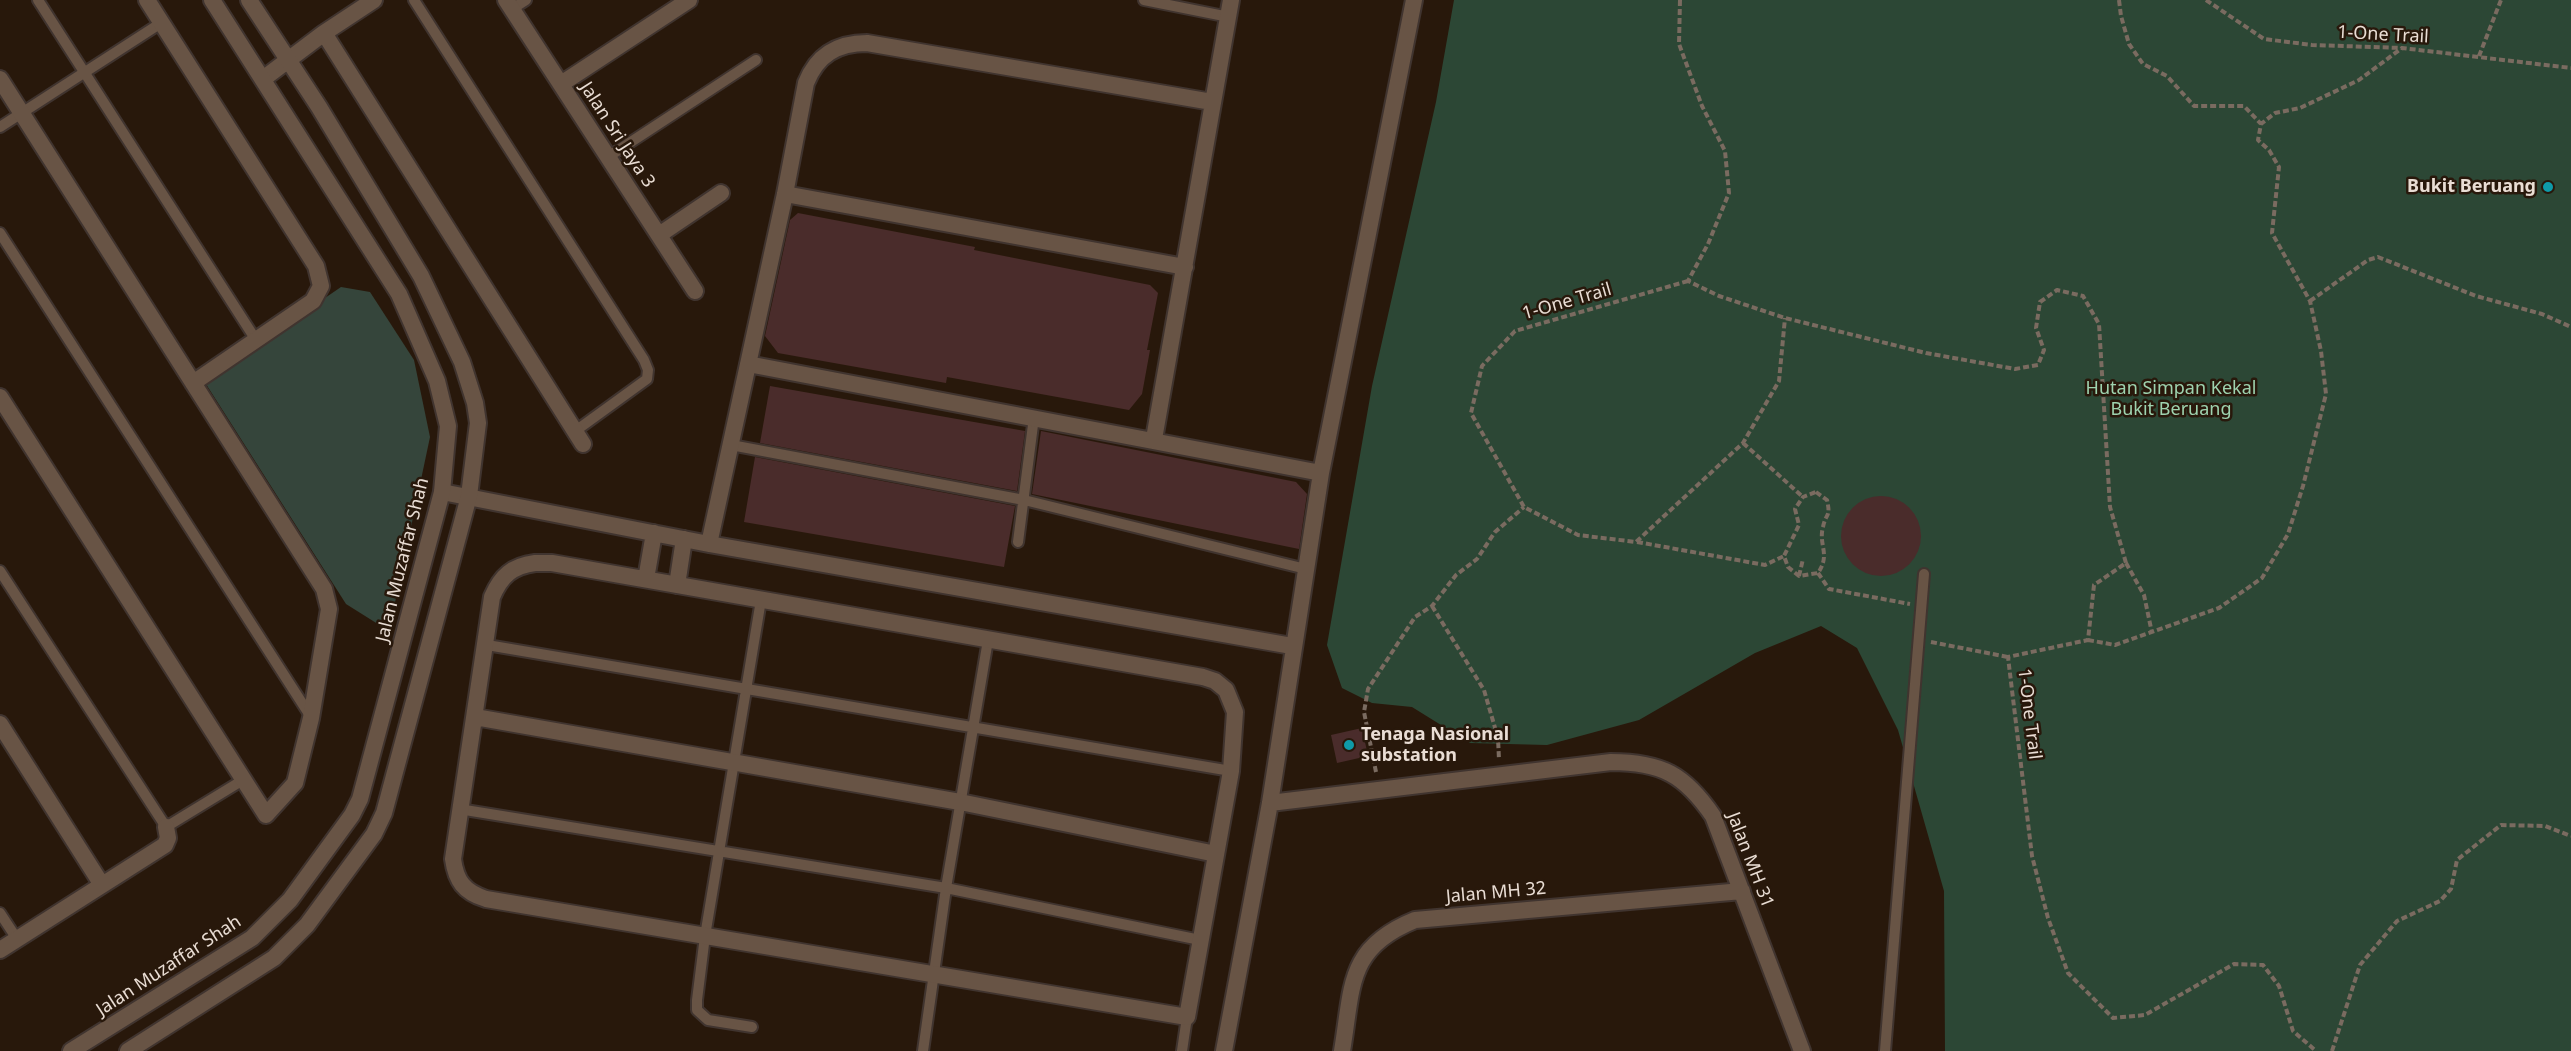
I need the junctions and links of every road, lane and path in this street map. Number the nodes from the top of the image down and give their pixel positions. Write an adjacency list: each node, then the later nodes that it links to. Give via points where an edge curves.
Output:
1 (38, 0): 23 (lane)
2 (147, 0): 16 (street)
3 (212, 0): 25 (street, Jalan Muzaffar Shah)
4 (249, 0): 20 (street)
5 (374, 0): 17 (street)
6 (414, 0): 47 (lane, via 648,370 647,379)
7 (689, 0): 26 (street)
8 (1144, 0): 15 (lane)
9 (1414, 0): 51 (street)
10 (1680, 0): 37 (path, via 1679,44 1702,106 1725,151 1729,193)
11 (2119, 0): 29 (path, via 2129,44 2143,64 2167,76 2194,106 2244,106)
12 (2206, 0): 18 (path, 1-One Trail, via 2264,39)
13 (2500, 0): 19 (path)
14 (515, 3): 26 (street, Jalan Sri Jaya 3)
15 (1230, 8): 27 (street)
16 (161, 23): 23 (lane); 42 (street, via 316,266 321,286 313,301)
17 (324, 33): 20 (street); 47 (street)
18 (2402, 48): 19 (path, 1-One Trail); 29 (path, via 2359,80 2300,108 2275,113)
19 (2479, 56): 22 (path, 1-One Trail)
20 (288, 60): 25 (street); 53 (street, via 421,276 462,362 478,423)
21 (756, 60): 31 (lane)
22 (2571, 68)
23 (85, 72): 28 (lane); 42 (lane)
24 (0, 79): 28 (street)
25 (262, 79): 52 (street, Jalan Muzaffar Shah, via 404,305 437,381 448,426)
26 (561, 84): 31 (street, Jalan Sri Jaya 3)
27 (1212, 102): 33 (street, via 850,43 835,47 812,69); 36 (street)
28 (22, 113): 30 (lane); 44 (street)
29 (2261, 124): 39 (path, via 2258,140 2279,167 2272,233)
30 (0, 127)
31 (608, 157): 35 (street, Jalan Sri Jaya 3)
32 (722, 193): 35 (street)
33 (785, 194): 36 (street); 43 (street)
34 (0, 233): 84 (lane)
35 (658, 235): 38 (street, Jalan Sri Jaya 3)
36 (1185, 267): 48 (street)
37 (1688, 281): 40 (path); 56 (path, 1-One Trail, via 1515,332 1482,366 1471,413)
38 (695, 291)
39 (2310, 301): 41 (path, via 2378,257 2476,296 2542,314); 75 (path, via 2326,394 2288,534 2262,579 2219,608)
40 (1785, 318): 49 (path, via 1779,381); 64 (path, via 1926,353 2014,369 2038,365 2044,350 2036,328 2040,302 2056,290 2083,296 2099,324 2110,507)
41 (2571, 327)
42 (255, 340): 44 (street)
43 (748, 364): 46 (street); 50 (street)
44 (193, 383): 84 (street, via 324,590 328,609)
45 (0, 397): 90 (street)
46 (1034, 417): 48 (street); 55 (lane)
47 (579, 438)
48 (1154, 439): 51 (street)
49 (1743, 443): 54 (path); 60 (path)
50 (731, 445): 55 (lane); 61 (street)
51 (1321, 472): 65 (street)
52 (442, 492): 53 (street); 110 (street, Jalan Muzaffar Shah, via 360,799 352,815 290,900 252,938)
53 (469, 496): 57 (street); 111 (street, via 384,813 374,834 307,925 274,958)
54 (1803, 497): 62 (path, via 1795,509 1799,525); 67 (path, via 1816,492 1827,500 1830,513 1822,527 1825,562)
55 (1024, 500): 59 (lane); 65 (lane)
56 (1524, 507): 60 (path, via 1578,535); 73 (path, via 1495,532 1477,559 1456,575)
57 (654, 533): 58 (street); 70 (street)
58 (684, 539): 61 (street); 71 (street)
59 (1018, 542)
60 (1636, 542): 62 (path, via 1765,565)
61 (709, 544): 80 (street)
62 (1784, 556): 69 (path, via 1788,567)
63 (1803, 559): 69 (path)
64 (2126, 563): 75 (path, via 2144,595); 78 (path, via 2094,585)
65 (1306, 569): 80 (street)
66 (0, 571): 95 (lane)
67 (1818, 573): 69 (path); 74 (path, via 1829,590)
68 (1924, 574): 74 (lane)
69 (1799, 576)
70 (646, 579): 71 (street); 79 (street, via 552,563 519,565 498,583 492,597)
71 (677, 585): 72 (street)
72 (761, 600): 76 (street); 82 (lane)
73 (1432, 606): 89 (path, via 1484,690 1498,738); 91 (path, via 1416,617 1368,689 1364,712)
74 (1920, 606): 77 (lane)
75 (2152, 633): 78 (path, via 2115,645)
76 (988, 640): 86 (lane); 88 (street, via 1215,681 1226,690 1235,712)
77 (1918, 640): 81 (path); 117 (lane)
78 (2088, 640): 81 (path, 1-One Trail)
79 (486, 645): 82 (lane); 83 (street)
80 (1292, 646): 93 (street)
81 (2008, 657): 118 (path, 1-One Trail, via 2032,856 2068,973 2113,1018 2145,1015 2234,964 2263,965 2279,986 2293,1030)
82 (746, 690): 86 (lane); 87 (lane)
83 (475, 717): 87 (street); 94 (street)
84 (311, 718): 90 (street, via 295,783 266,815)
85 (0, 724): 99 (street)
86 (973, 727): 88 (lane); 92 (lane)
87 (735, 762): 92 (street); 97 (lane)
88 (1231, 771): 98 (street)
89 (1500, 776): 91 (street, Jalan MH 31); 101 (street, Jalan MH 31, via 1611,762 1660,767 1700,796 1713,816)
90 (243, 780): 95 (lane)
91 (1380, 791): 93 (street, Jalan MH 31)
92 (960, 802): 98 (street); 100 (lane)
93 (1270, 803): 114 (street)
94 (459, 809): 97 (lane); 103 (street, via 455,872 461,886 474,895)
95 (166, 827): 99 (street, via 165,845)
96 (2571, 836): 119 (path, via 2545,826 2501,825 2457,860 2451,889 2440,901 2397,921 2360,965)
97 (720, 851): 100 (lane); 103 (lane)
98 (1216, 854): 105 (street)
99 (102, 885): 104 (street)
100 (946, 888): 105 (lane); 107 (lane)
101 (1742, 891): 115 (street, Jalan MH 32, via 1407,923 1392,929 1370,947 1356,968); 116 (street, Jalan MH 31)
102 (0, 913): 104 (lane)
103 (705, 936): 107 (street); 109 (lane, via 697,1010 708,1020)
104 (17, 939): 106 (street)
105 (1200, 939): 108 (street)
106 (0, 950)
107 (932, 975): 108 (street); 112 (lane)
108 (1187, 1017): 113 (lane)
109 (752, 1027)
110 (71, 1051)
111 (128, 1051)
112 (923, 1051)
113 (1182, 1051)
114 (1224, 1051)
115 (1342, 1051)
116 (1802, 1051)
117 (1885, 1051)
118 (2316, 1051)
119 (2332, 1051)

